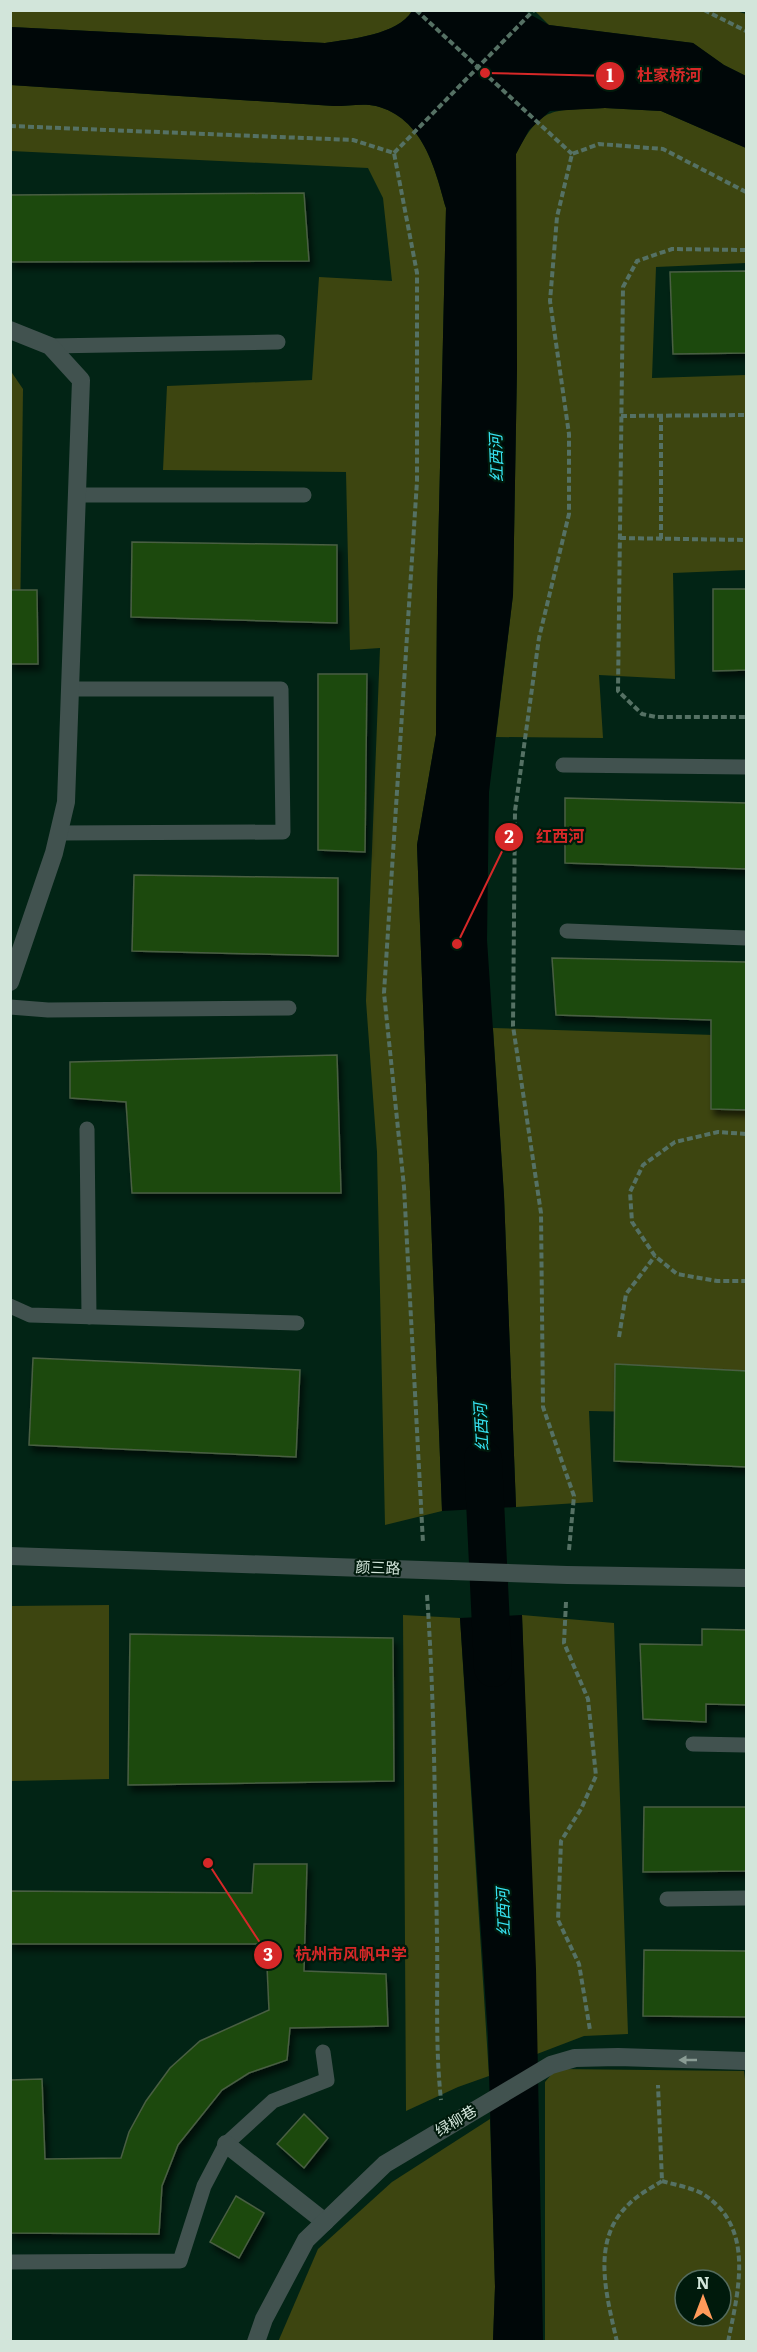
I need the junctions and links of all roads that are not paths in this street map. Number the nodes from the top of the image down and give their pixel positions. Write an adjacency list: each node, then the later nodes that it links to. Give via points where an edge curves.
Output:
1 (10, 330): 3 (street)
2 (278, 342): 3 (lane)
3 (50, 346): 4 (street, via 81,380)
4 (78, 495): 5 (lane); 6 (street)
5 (304, 495)
6 (70, 689): 9 (street, via 66,802); 9 (lane, via 281,689 283,832)
7 (563, 765): 8 (lane)
8 (747, 767)
9 (59, 833): 12 (street)
10 (567, 931): 11 (lane)
11 (747, 938)
12 (10, 982)
13 (10, 1007): 14 (lane)
14 (289, 1008)
15 (87, 1129): 17 (lane)
16 (10, 1306): 17 (lane, via 30,1315)
17 (89, 1317): 18 (lane)
18 (297, 1323)
19 (10, 1556): 20 (street, 颜三路)
20 (747, 1578)
21 (693, 1744): 22 (lane)
22 (747, 1745)
23 (747, 1898): 24 (lane)
24 (667, 1899)
25 (323, 2052): 27 (lane, via 327,2080 273,2101)
26 (747, 2061): 28 (street, 绿柳巷, one-way to 28, via 574,2058 551,2066 385,2164)
27 (226, 2144): 28 (street); 29 (lane, via 204,2186 180,2261)
28 (325, 2222): 30 (street, 绿柳巷, via 306,2240)
29 (10, 2262)
30 (256, 2342)

